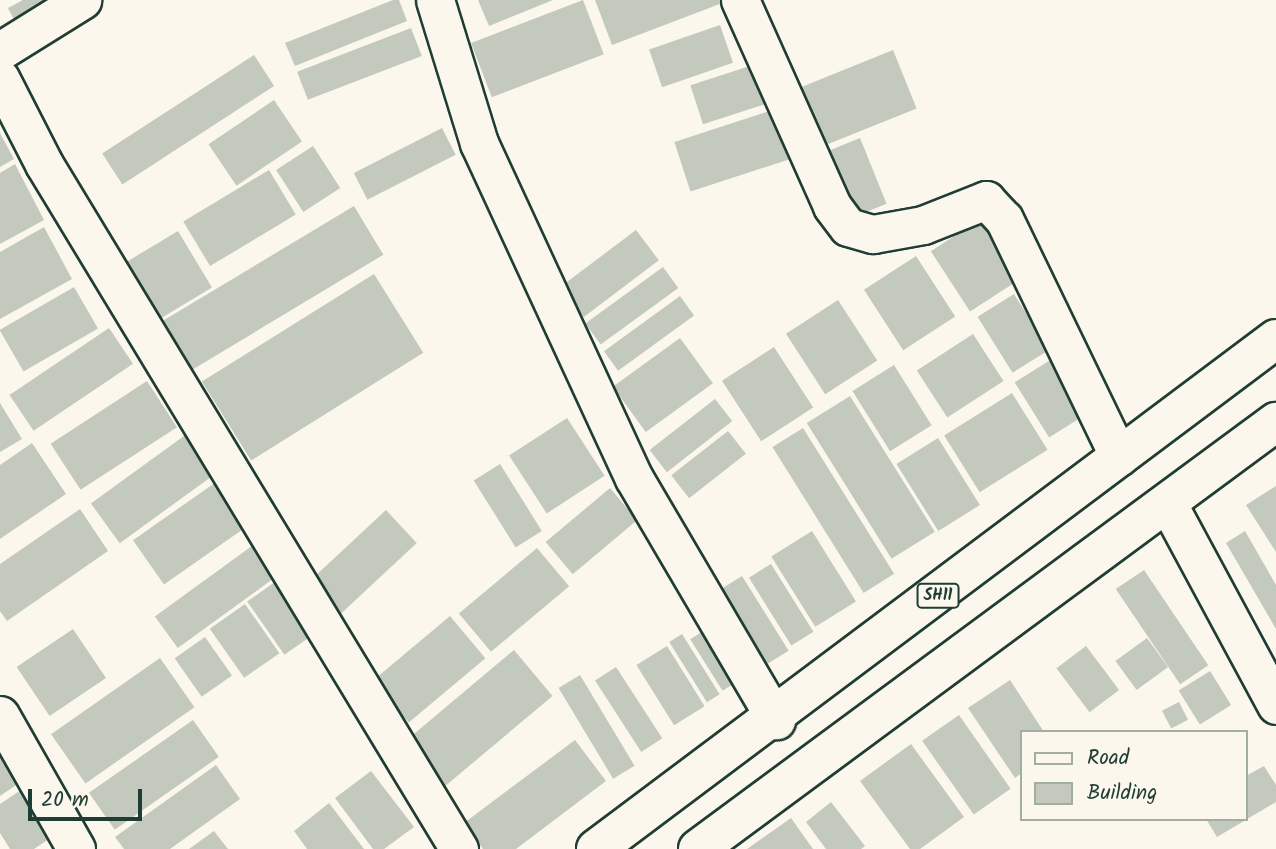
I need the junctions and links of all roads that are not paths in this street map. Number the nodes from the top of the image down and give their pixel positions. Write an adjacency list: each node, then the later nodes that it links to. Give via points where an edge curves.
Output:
1 (82, 0): 4 (street)
2 (435, 0): 12 (street, via 479,143 634,478)
3 (740, 0): 8 (street, via 832,206 849,227 873,234 922,225 986,200 1004,219)
4 (0, 51)
5 (0, 78): 14 (street, via 44,164)
6 (1276, 340): 8 (main road, SH11)
7 (1276, 422): 9 (main road)
8 (1119, 457): 12 (main road, SH11)
9 (1168, 506): 10 (street); 16 (main road)
10 (1276, 705)
11 (0, 715): 13 (street)
12 (776, 720): 15 (main road, SH11)
13 (76, 849)
14 (459, 849)
15 (596, 849)
16 (698, 849)

